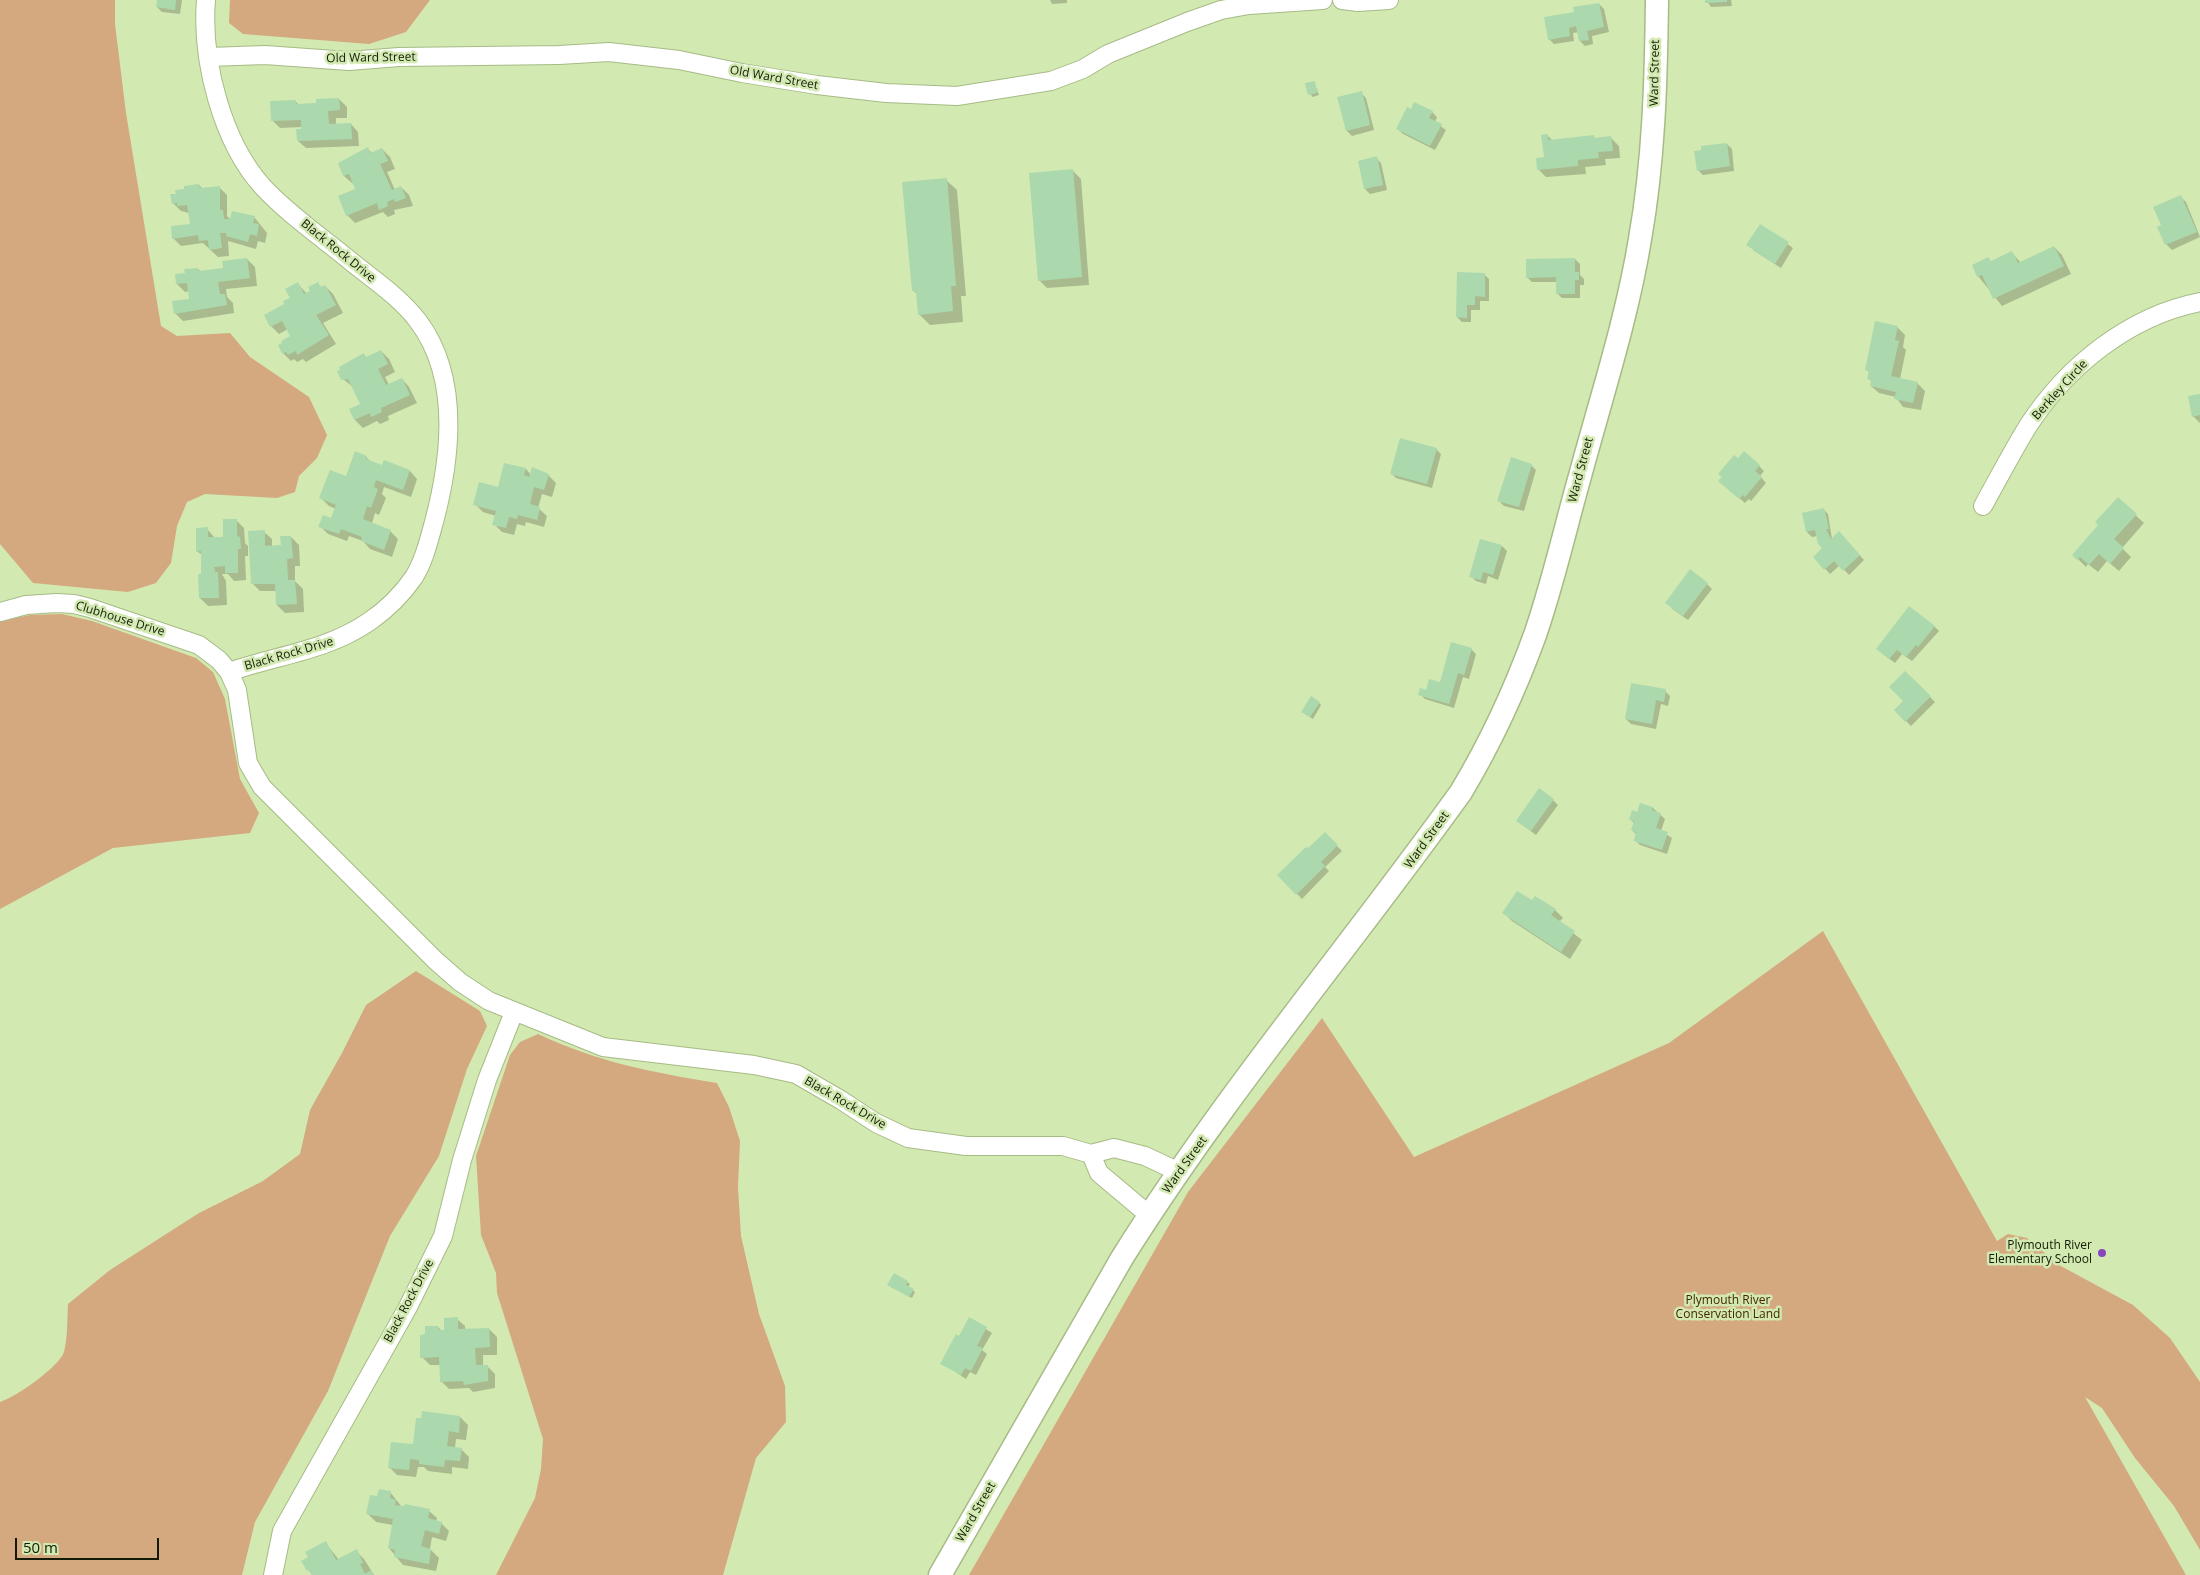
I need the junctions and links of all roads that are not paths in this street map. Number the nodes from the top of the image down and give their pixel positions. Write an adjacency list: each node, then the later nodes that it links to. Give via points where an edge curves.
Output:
1 (206, 0): 6 (street, Black Rock Drive)
2 (1323, 0): 6 (street, Old Ward Street, via 1221,10 1108,54 1083,70 1051,80 957,96 886,93 817,85 679,60 609,52 349,61 265,55)
3 (1342, 0): 4 (street)
4 (1389, 0)
5 (1657, 0): 13 (street, Ward Street, via 1654,131 1640,241 1620,328 1543,607 1511,697 1461,792)
6 (209, 57): 10 (street, Black Rock Drive, via 215,97 229,134 262,186 286,209 400,299 414,317 441,370 449,435 444,485 427,546 414,576 395,599 372,620 347,636 319,648 256,662)
7 (2200, 302): 8 (street, Berkley Circle, via 2134,326 2107,342 2078,367 2028,425)
8 (1982, 506)
9 (0, 612): 10 (street, Clubhouse Drive, via 26,605 57,603 90,608 199,645)
10 (229, 672): 11 (street, Black Rock Drive, via 237,690 248,763 262,787 435,960 460,982 489,1001)
11 (514, 1012): 12 (street, Black Rock Drive, via 603,1047 754,1065 796,1074 876,1123 908,1138 966,1146 1063,1146); 15 (street, Black Rock Drive, via 487,1080 443,1236 408,1307 282,1531)
12 (1091, 1154): 13 (street, Black Rock Drive, via 1114,1148 1145,1156); 14 (street, via 1099,1173)
13 (1179, 1172): 14 (street, Ward Street)
14 (1149, 1215): 16 (street, Ward Street)
15 (273, 1575)
16 (940, 1575)

